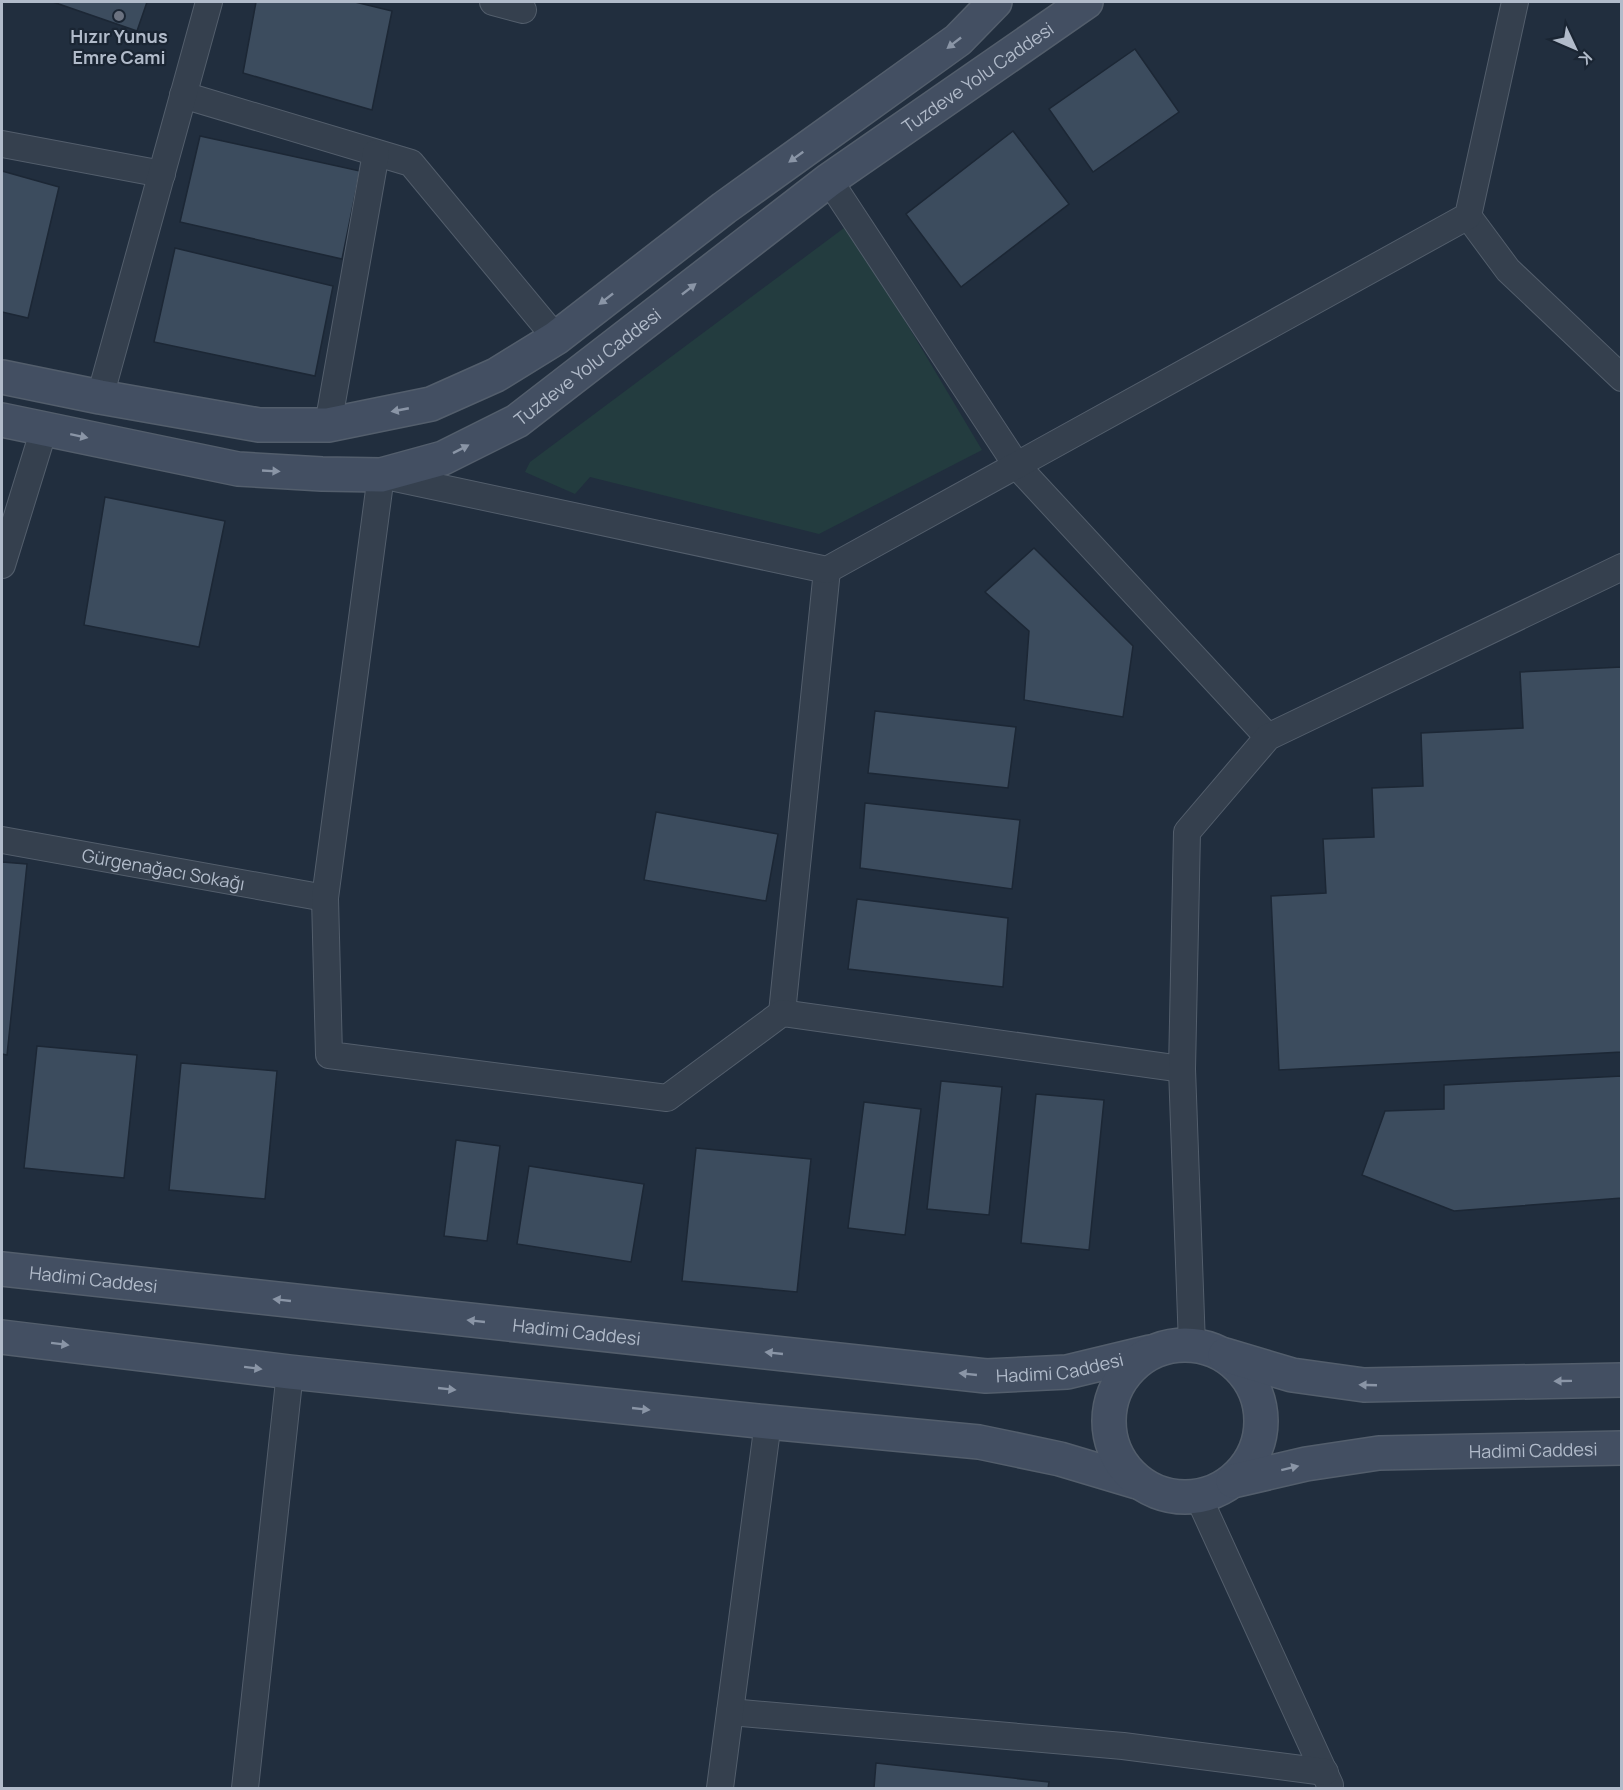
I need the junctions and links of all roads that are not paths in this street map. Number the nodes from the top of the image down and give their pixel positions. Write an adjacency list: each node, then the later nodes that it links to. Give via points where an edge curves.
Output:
1 (209, 2): 7 (street)
2 (493, 2): 6 (street)
3 (995, 2): 13 (main road, one-way to 13, via 958,40 724,208)
4 (1086, 2): 11 (main road, Tuzdeve Yolu Caddesi)
5 (1515, 2): 12 (street)
6 (523, 10)
7 (183, 95): 9 (street); 10 (street)
8 (2, 144): 10 (street)
9 (376, 153): 13 (street, via 411,163); 18 (street)
10 (162, 174): 16 (street)
11 (829, 180): 20 (street); 21 (main road, Tuzdeve Yolu Caddesi, one-way to 11, via 443,458 517,421)
12 (1468, 216): 15 (street, via 1508,270); 20 (street)
13 (556, 338): 18 (main road, one-way to 18, via 496,375 431,404)
14 (2, 377): 16 (main road)
15 (1622, 378)
16 (100, 397): 18 (main road, via 259,425)
17 (2, 420): 19 (main road, Tuzdeve Yolu Caddesi)
18 (328, 425)
19 (44, 429): 21 (main road, Tuzdeve Yolu Caddesi, one-way to 21, via 238,469); 22 (street)
20 (1017, 466): 24 (street); 25 (street)
21 (381, 475): 24 (street); 27 (street)
22 (2, 565)
23 (1622, 567): 25 (street)
24 (827, 570): 28 (street)
25 (1268, 737): 29 (street, via 1187,832)
26 (2, 840): 27 (street, Gürgenağacı Sokağı)
27 (325, 898): 28 (street, via 329,1055 667,1098)
28 (782, 1013): 29 (street)
29 (1182, 1069): 32 (street)
30 (2, 1269): 33 (main road, Hadimi Caddesi, one-way to 30, via 1067,1372 986,1376)
31 (2, 1337): 34 (main road, one-way to 34)
32 (1208, 1350): 33 (main road, via 1175,1345); 35 (main road, one-way to 32, via 1364,1385 1292,1375); 38 (main road, via 1242,1370 1256,1390 1262,1415 1259,1440 1250,1462)
33 (1150, 1352): 39 (main road, via 1129,1368 1115,1389 1108,1414 1113,1447 1120,1463)
34 (290, 1372): 36 (main road, one-way to 36); 43 (street)
35 (1622, 1380)
36 (768, 1422): 39 (main road, via 979,1442 1059,1459); 41 (street)
37 (1622, 1448): 38 (main road, Hadimi Caddesi, one-way to 37, via 1305,1464 1379,1453)
38 (1233, 1481): 40 (main road)
39 (1137, 1482): 40 (main road, via 1159,1494)
40 (1198, 1496): 42 (street)
41 (730, 1712): 42 (street, via 1123,1746); 44 (street)
42 (1328, 1780)
43 (245, 1788)
44 (720, 1788)

